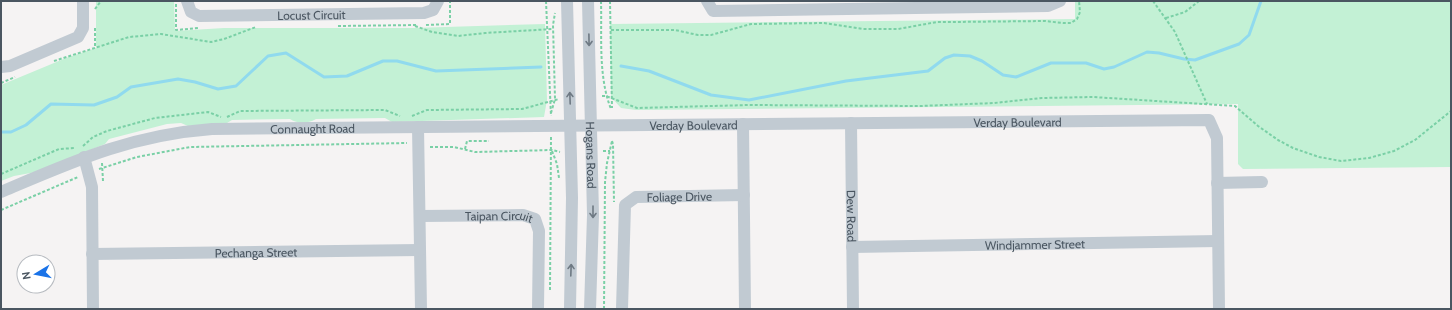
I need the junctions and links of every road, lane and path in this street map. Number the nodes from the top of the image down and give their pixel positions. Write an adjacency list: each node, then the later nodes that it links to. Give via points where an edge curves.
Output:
1 (83, 1): 24 (street, via 83,28 78,38 10,66)
2 (100, 1): 15 (path)
3 (187, 1): 4 (street, Locust Circuit, via 188,9 196,15 232,16 424,13 434,10)
4 (438, 1)
5 (546, 1): 21 (path)
6 (568, 1): 32 (street, Hogans Road, one-way to 6)
7 (588, 1): 30 (street, Hogans Road, one-way to 30)
8 (601, 1): 22 (path, via 605,93 611,109)
9 (610, 1): 22 (path)
10 (707, 1): 11 (street, via 713,11 1048,6)
11 (1060, 1)
12 (1079, 1): 22 (path, via 1080,12 1077,19 1071,23 937,22 898,29 863,29 824,23 751,24 711,35 675,30)
13 (1153, 1): 17 (path)
14 (1199, 1): 17 (path, via 1185,12)
15 (94, 9)
16 (555, 9): 20 (path)
17 (1166, 18): 27 (path, via 1175,32)
18 (414, 26): 21 (path, via 458,36)
19 (256, 27): 23 (path, via 211,42 161,34 129,37)
20 (553, 29): 21 (path); 21 (path, via 555,99 551,114)
21 (547, 30)
22 (611, 30)
23 (47, 63)
24 (1, 67)
25 (17, 76): 26 (path)
26 (1, 83)
27 (1207, 104)
28 (851, 123): 29 (street, Verday Boulevard); 44 (street, Verday Boulevard, via 1209,120 1217,138); 50 (street, Dew Road)
29 (743, 124): 31 (street, Verday Boulevard); 46 (street)
30 (591, 125): 31 (street, Connaught Road); 32 (street, Connaught Road); 38 (street, Hogans Road)
31 (635, 125)
32 (570, 126): 33 (street, Connaught Road); 40 (street, Hogans Road)
33 (413, 127): 41 (street, Connaught Road, via 194,130 140,139); 42 (path, via 408,143 190,147 125,160); 48 (street)
34 (489, 141): 37 (path, via 466,141)
35 (612, 141): 39 (path)
36 (430, 147): 37 (path, via 454,147)
37 (465, 150): 40 (path)
38 (592, 151): 39 (path); 57 (street, Hogans Road, one-way to 57)
39 (610, 151): 58 (path, via 605,182)
40 (571, 152): 56 (street, Hogans Road, one-way to 40)
41 (84, 157): 42 (street); 45 (street, Connaught Road)
42 (89, 173): 47 (path); 52 (street, via 92,187)
43 (1262, 182): 44 (street)
44 (1217, 183): 49 (street, Verday Boulevard)
45 (1, 192)
46 (744, 195): 59 (street, Foliage Drive, via 636,197 625,205); 60 (street)
47 (1, 210)
48 (420, 216): 51 (street); 55 (street, Taipan Circuit, via 523,215 535,219 539,231)
49 (1218, 241): 50 (street, Windjammer Street); 62 (street, Verday Boulevard)
50 (852, 247): 61 (street, Dew Road)
51 (420, 250): 52 (street, Pechanga Street); 54 (street)
52 (92, 254): 53 (street)
53 (93, 309)
54 (421, 309)
55 (538, 309)
56 (570, 309)
57 (590, 309)
58 (604, 309)
59 (622, 309)
60 (745, 309)
61 (853, 309)
62 (1218, 309)

